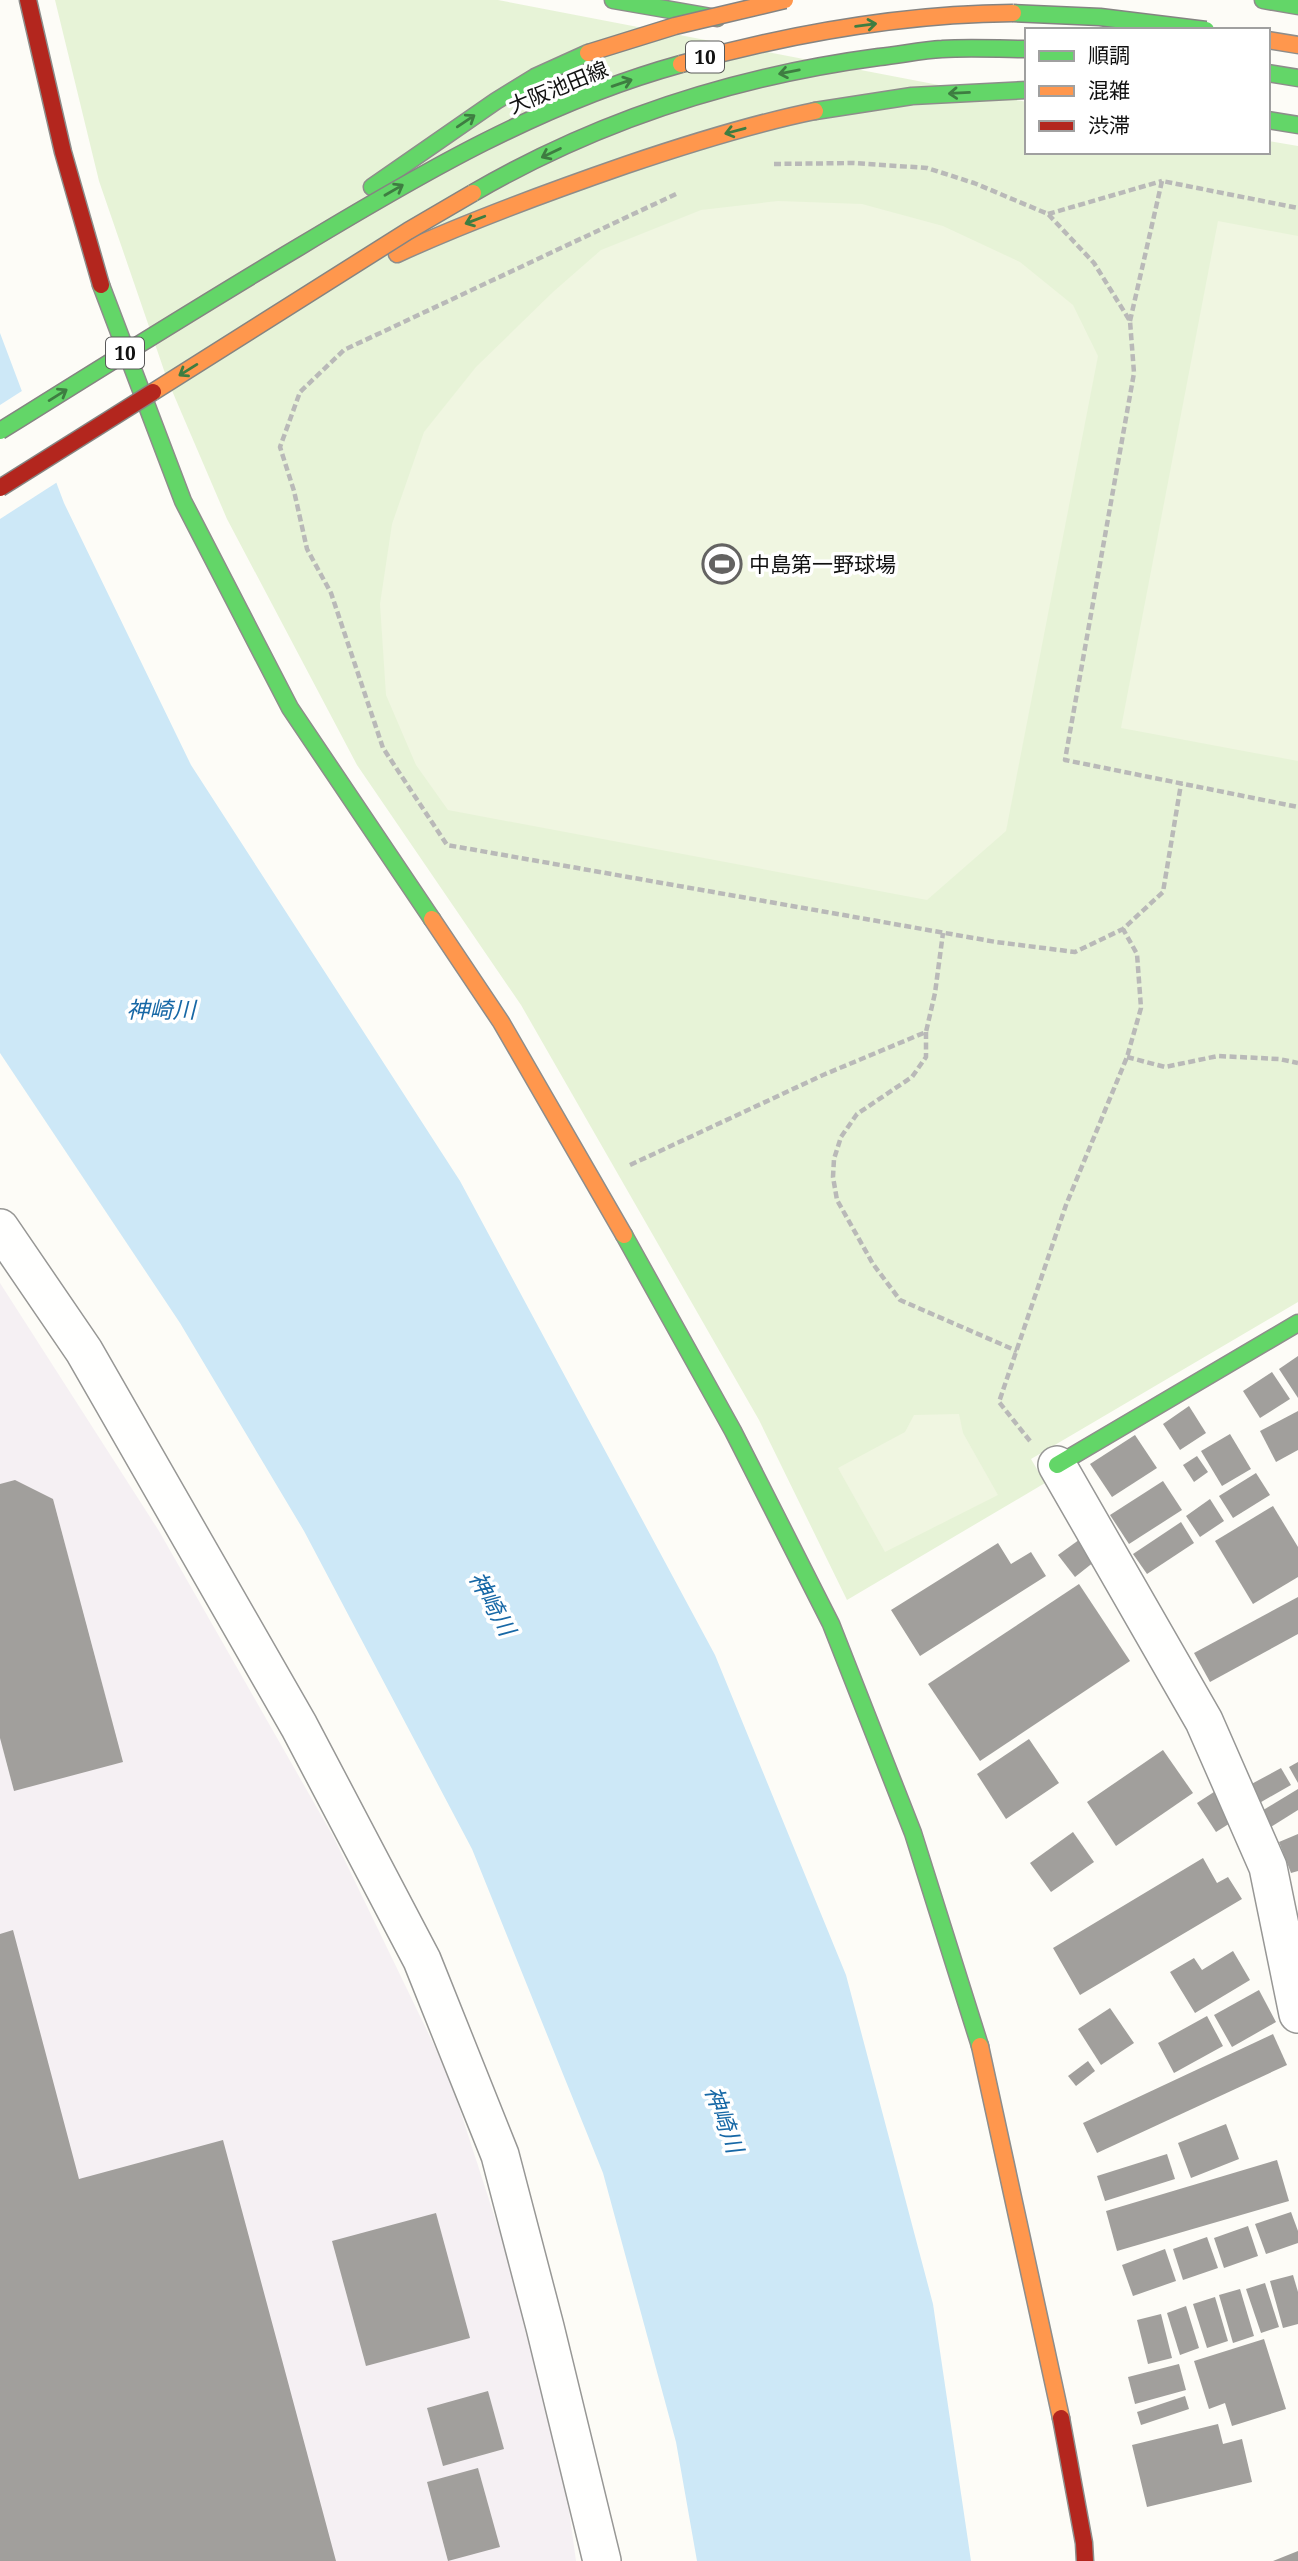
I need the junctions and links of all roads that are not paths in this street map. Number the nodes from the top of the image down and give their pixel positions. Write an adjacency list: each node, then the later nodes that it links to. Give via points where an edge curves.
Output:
1 (28, 0): 27 (main road, via 62,152 105,298 184,502 290,708 501,1021 593,1180 733,1431 831,1624 913,1833 979,2043 1055,2387)
2 (612, 0): 10 (main road)
3 (785, 0): 18 (main road, one-way to 3, bridge, via 430,145 536,77 588,53 675,26)
4 (1263, 0): 5 (main road)
5 (1298, 6)
6 (1190, 28): 18 (main road, 大阪池田線 / 10, one-way to 6, bridge, via 438,165 551,110 678,64 758,42 844,27 1008,13 1113,18)
7 (1270, 40): 8 (main road)
8 (1298, 45)
9 (1025, 49): 19 (main road, 10, one-way to 19, bridge, via 942,49 851,61 766,77 611,125 464,198)
10 (1000, 64)
11 (1270, 73): 12 (main road)
12 (1298, 78)
13 (1025, 90): 19 (main road, one-way to 19, bridge, via 867,102 730,132 441,233)
14 (1270, 110): 15 (main road)
15 (1298, 115)
16 (1270, 120): 17 (main road)
17 (1298, 125)
18 (251, 275): 20 (main road, 大阪池田線 / 10, one-way to 18, bridge)
19 (246, 333): 21 (main road, 10, one-way to 21, bridge)
20 (0, 430)
21 (0, 488)
22 (0, 1228): 26 (street, via 84,1351 299,1726 422,1960 500,2155)
23 (1298, 1323): 24 (main road)
24 (1044, 1454): 25 (street, via 1205,1721 1268,1867)
25 (1298, 2014)
26 (602, 2561)
27 (1085, 2561)

